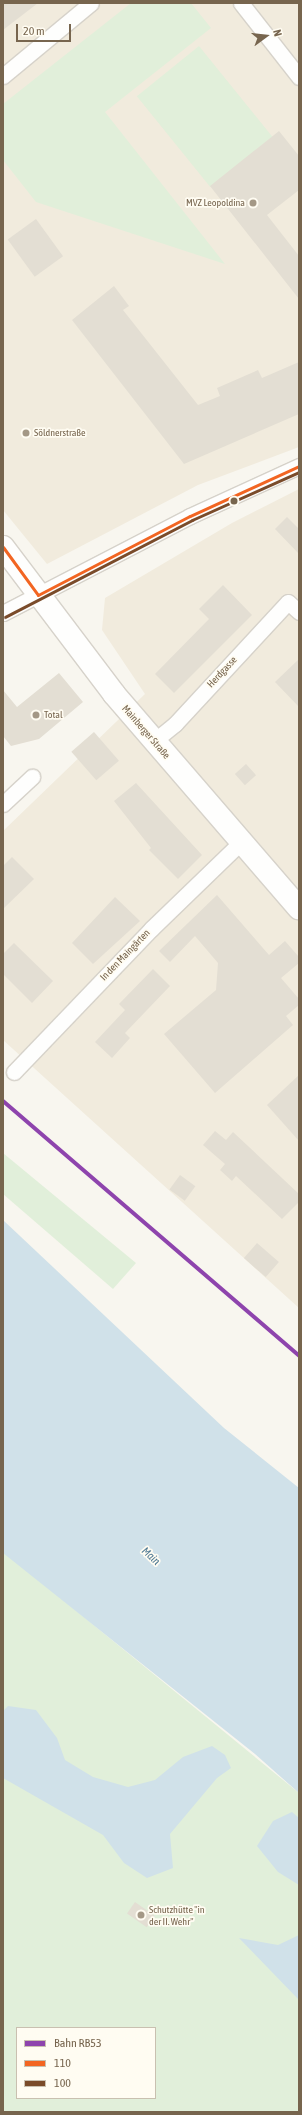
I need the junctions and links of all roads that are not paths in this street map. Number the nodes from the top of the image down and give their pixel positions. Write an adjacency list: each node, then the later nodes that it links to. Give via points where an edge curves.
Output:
1 (91, 3): 3 (street)
2 (241, 3): 4 (street)
3 (3, 76)
4 (299, 77)
5 (299, 466): 7 (street, via 190,516)
6 (3, 547): 7 (main road, Mainberger Straße)
7 (38, 596): 9 (street); 10 (main road, Mainberger Straße)
8 (294, 607): 10 (street, Herdgasse, via 175,724)
9 (3, 613)
10 (154, 741): 13 (main road, Mainberger Straße)
11 (32, 778): 12 (street)
12 (3, 804)
13 (241, 842): 14 (main road, Mainberger Straße); 15 (street, In den Maingärten, via 151,929)
14 (299, 908)
15 (14, 1072)

